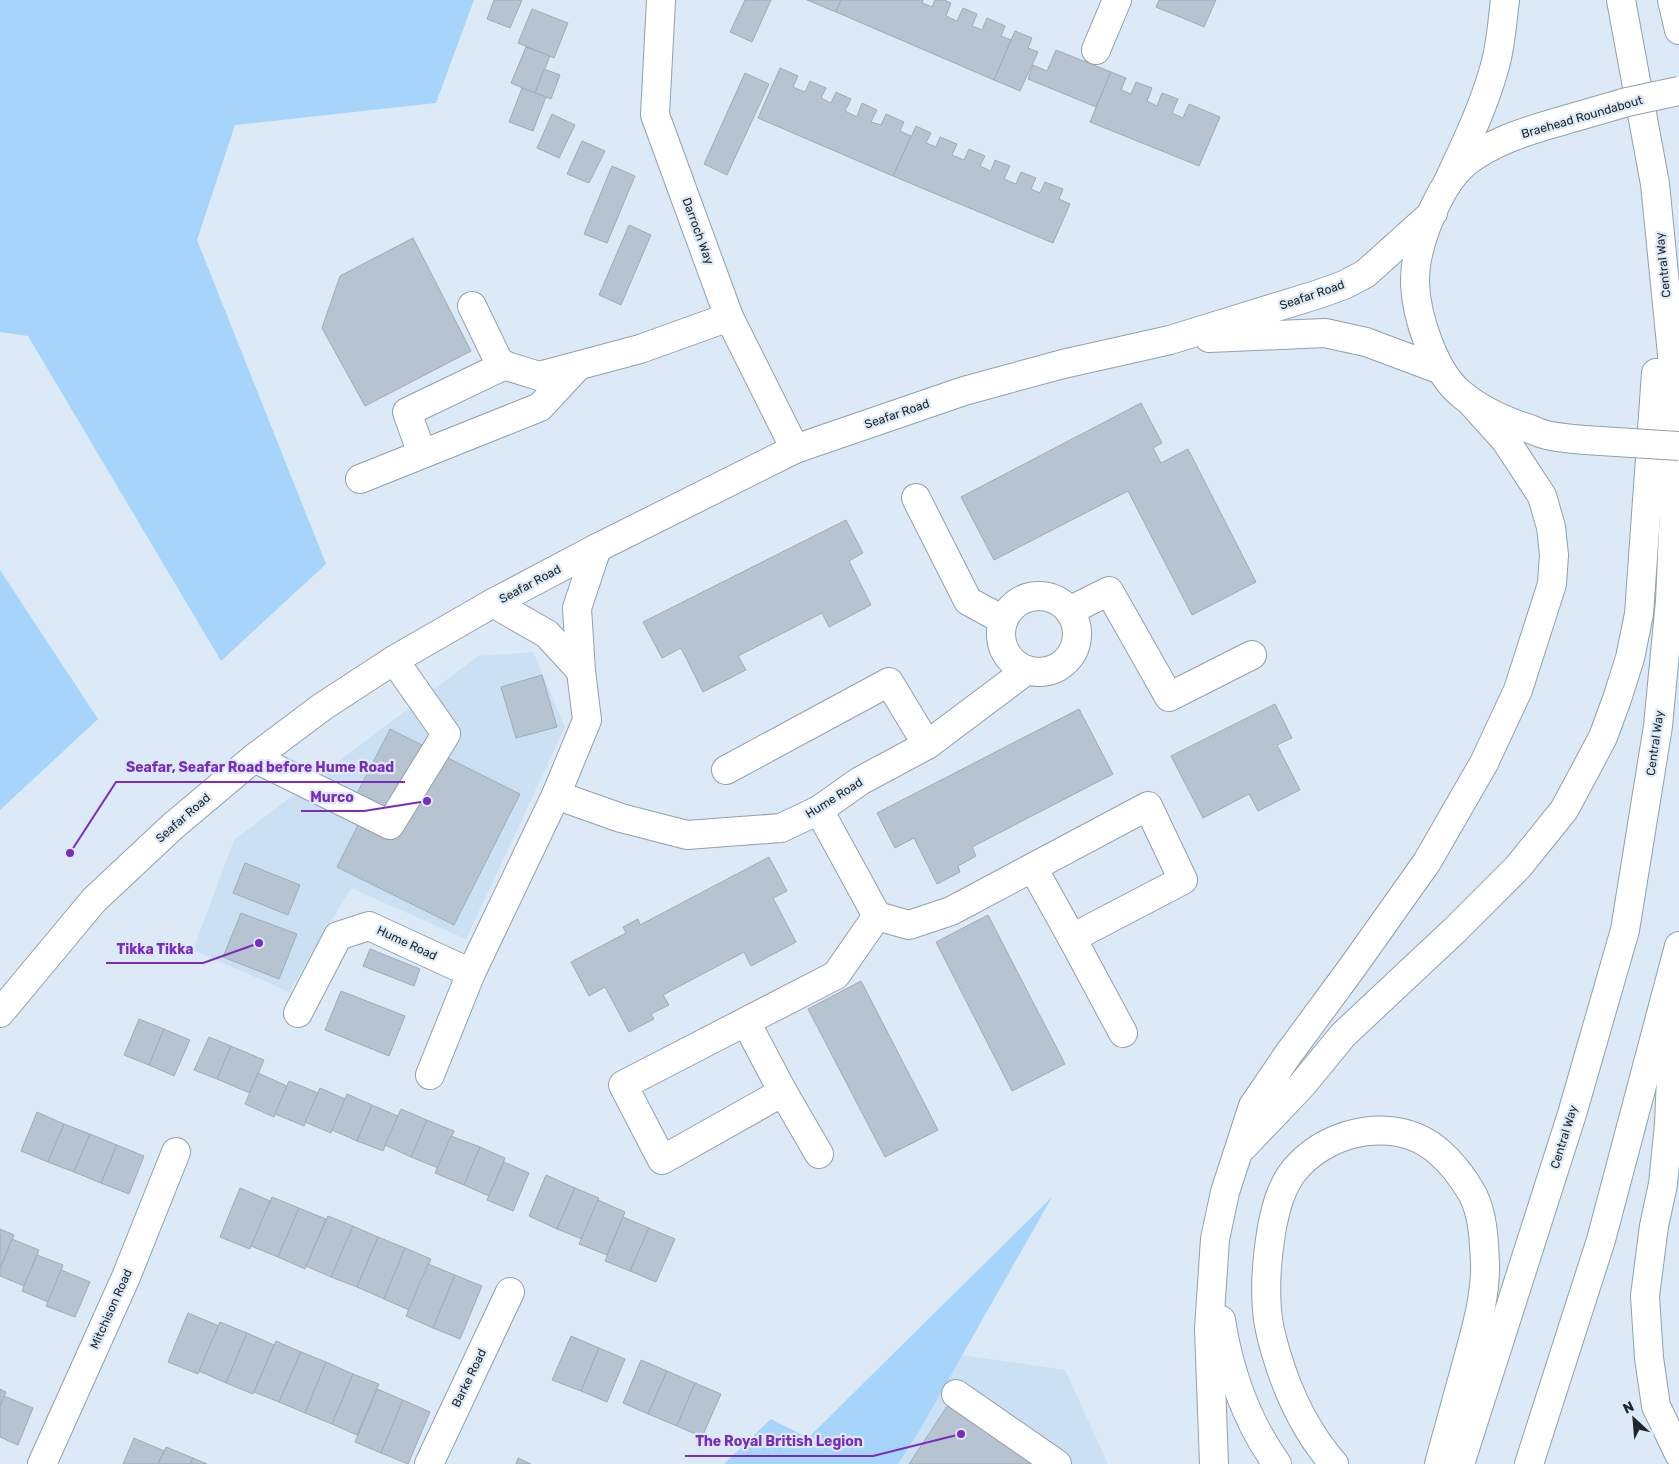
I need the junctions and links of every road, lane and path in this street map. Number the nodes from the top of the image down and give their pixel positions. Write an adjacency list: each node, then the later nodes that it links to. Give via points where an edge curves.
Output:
1 (661, 0): 13 (main road, Darroch Way, via 655,115)
2 (1117, 0): 7 (main road)
3 (1505, 0): 9 (main road, via 1495,68)
4 (1621, 0): 11 (main road, Central Way, via 1655,184)
5 (1672, 0): 6 (main road)
6 (1679, 30)
7 (1096, 50)
8 (1679, 92): 9 (main road, Braehead Roundabout, bridge, via 1627,102 1532,130 1492,146 1465,164)
9 (1447, 184): 10 (main road, Braehead Roundabout)
10 (1432, 213): 14 (main road, Seafar Road, via 1365,274 1344,285); 17 (main road, Braehead Roundabout, via 1419,249 1415,282 1418,309)
11 (1663, 260): 50 (main road, via 1639,614 1630,658 1603,738 1564,810 1518,867 1343,1035 1302,1085); 53 (main road, Central Way, via 1672,354 1674,510 1670,601 1658,726 1625,930 1572,1114)
12 (472, 306): 15 (main road, via 500,364)
13 (729, 317): 16 (main road, via 640,349); 20 (main road, Darroch Way)
14 (1170, 340): 17 (main road, Seafar Road, via 1325,333 1366,342); 20 (main road, Seafar Road, via 964,391)
15 (505, 365): 16 (main road, via 539,376); 21 (main road, via 407,412)
16 (578, 366): 21 (main road, via 540,407)
17 (1441, 370): 18 (main road, Braehead Roundabout, via 1458,392)
18 (1470, 401): 19 (main road, Braehead Roundabout, bridge, via 1506,422 1550,436); 50 (main road, via 1506,441 1527,471 1542,496 1551,527 1554,555 1552,584 1536,638 1518,690 1484,764 1427,862 1253,1106)
19 (1679, 446)
20 (795, 450): 24 (main road, Seafar Road)
21 (422, 454): 22 (main road)
22 (360, 479)
23 (916, 498): 27 (main road, via 968,601)
24 (597, 548): 25 (main road, Seafar Road); 31 (main road, via 576,608)
25 (493, 603): 29 (main road, Seafar Road); 31 (main road, via 547,634)
26 (1070, 611): 27 (main road, via 1055,599 1031,597 1014,605); 28 (main road, via 1109,591 1169,697); 30 (main road, via 1077,629 1072,653 1064,663 1052,669)
27 (1004, 620): 30 (main road, via 1002,644 1016,664)
28 (1252, 654)
29 (394, 660): 33 (main road, Seafar Road, via 322,707); 33 (main road, via 446,734 390,825)
30 (1028, 670): 32 (main road, Hume Road)
31 (581, 671): 35 (main road, via 587,720)
32 (927, 745): 34 (main road, via 889,682); 36 (main road, Hume Road, via 860,781)
33 (254, 758): 42 (main road, Seafar Road, via 173,826 94,900)
34 (726, 770)
35 (556, 795): 36 (main road, Hume Road, via 621,818 687,835 781,828); 41 (main road)
36 (819, 810): 38 (main road)
37 (1033, 868): 38 (main road, via 951,912 909,925); 39 (main road); 39 (main road, via 1148,806 1183,880)
38 (877, 916): 44 (main road, via 836,975)
39 (1072, 938): 45 (main road)
40 (1678, 950): 55 (main road, via 1668,1134 1645,1296 1656,1406); 64 (main road, via 1601,1240)
41 (471, 973): 43 (main road, Hume Road, via 369,926 338,936); 46 (main road)
42 (0, 1013)
43 (298, 1013)
44 (746, 1022): 47 (main road); 47 (main road, via 623,1085 662,1160)
45 (1122, 1032)
46 (430, 1075)
47 (783, 1092): 49 (main road)
48 (176, 1152): 56 (main road, Mitchison Road, via 126,1276)
49 (819, 1154)
50 (1237, 1154): 51 (main road)
51 (1214, 1239): 59 (main road, via 1209,1329); 60 (main road, via 1223,1329 1235,1378 1249,1416)
52 (510, 1292): 57 (main road, Barke Road)
53 (1488, 1333): 61 (main road, via 1481,1300 1485,1265 1482,1223 1473,1196 1437,1150 1413,1137 1389,1130 1337,1138 1315,1151 1297,1167 1284,1186 1275,1212 1269,1250 1266,1311 1282,1373 1295,1405 1308,1430); 62 (main road); 63 (main road, Central Way)
54 (956, 1394): 58 (main road)
55 (1679, 1454)
56 (42, 1464)
57 (428, 1464)
58 (1057, 1464)
59 (1214, 1464)
60 (1277, 1464)
61 (1334, 1464)
62 (1439, 1464)
63 (1460, 1464)
64 (1529, 1464)

